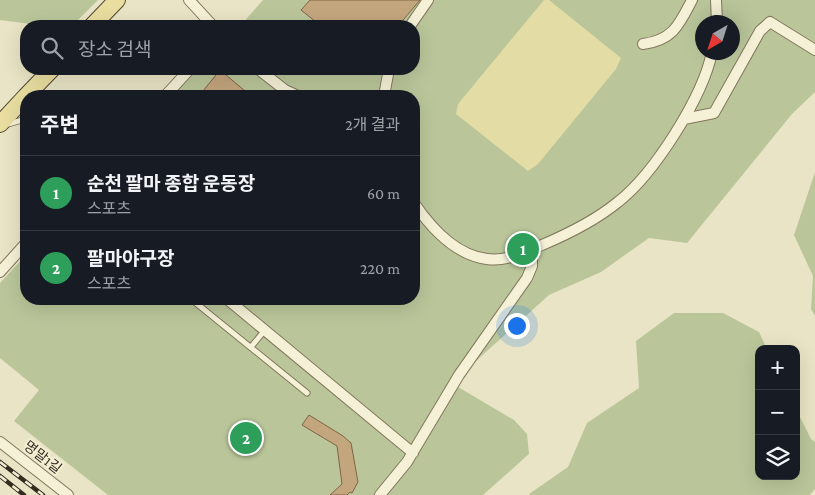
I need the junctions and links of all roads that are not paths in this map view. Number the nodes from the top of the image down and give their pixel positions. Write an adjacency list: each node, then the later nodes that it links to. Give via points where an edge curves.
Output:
1 (189, 0): 8 (street)
2 (428, 0): 9 (street)
3 (692, 0): 10 (street, via 680,22 666,37)
4 (716, 0): 6 (street)
5 (117, 1): 7 (main road)
6 (717, 15)
7 (98, 20)
8 (207, 20)
9 (414, 20)
10 (643, 44)
11 (815, 50): 22 (street, via 770,22 760,31 714,113)
12 (710, 60): 22 (street, via 706,76)
13 (46, 75): 17 (main road)
14 (184, 75): 18 (street)
15 (264, 75): 19 (street)
16 (388, 75): 20 (street)
17 (32, 90)
18 (171, 90)
19 (280, 90)
20 (385, 90)
21 (20, 103): 24 (main road)
22 (684, 119): 26 (street, via 629,194 599,215)
23 (20, 121): 24 (lane)
24 (0, 125)
25 (420, 210): 26 (street, via 434,228 463,252 498,260)
26 (532, 249): 35 (street, via 532,266 527,278 460,375)
27 (20, 250): 28 (street)
28 (0, 272)
29 (198, 305): 32 (lane)
30 (234, 305): 31 (street)
31 (265, 330): 32 (lane); 35 (street)
32 (251, 347): 33 (lane)
33 (307, 393)
34 (0, 442): 36 (street, 명말1길)
35 (413, 453): 37 (street)
36 (68, 495)
37 (380, 495)

